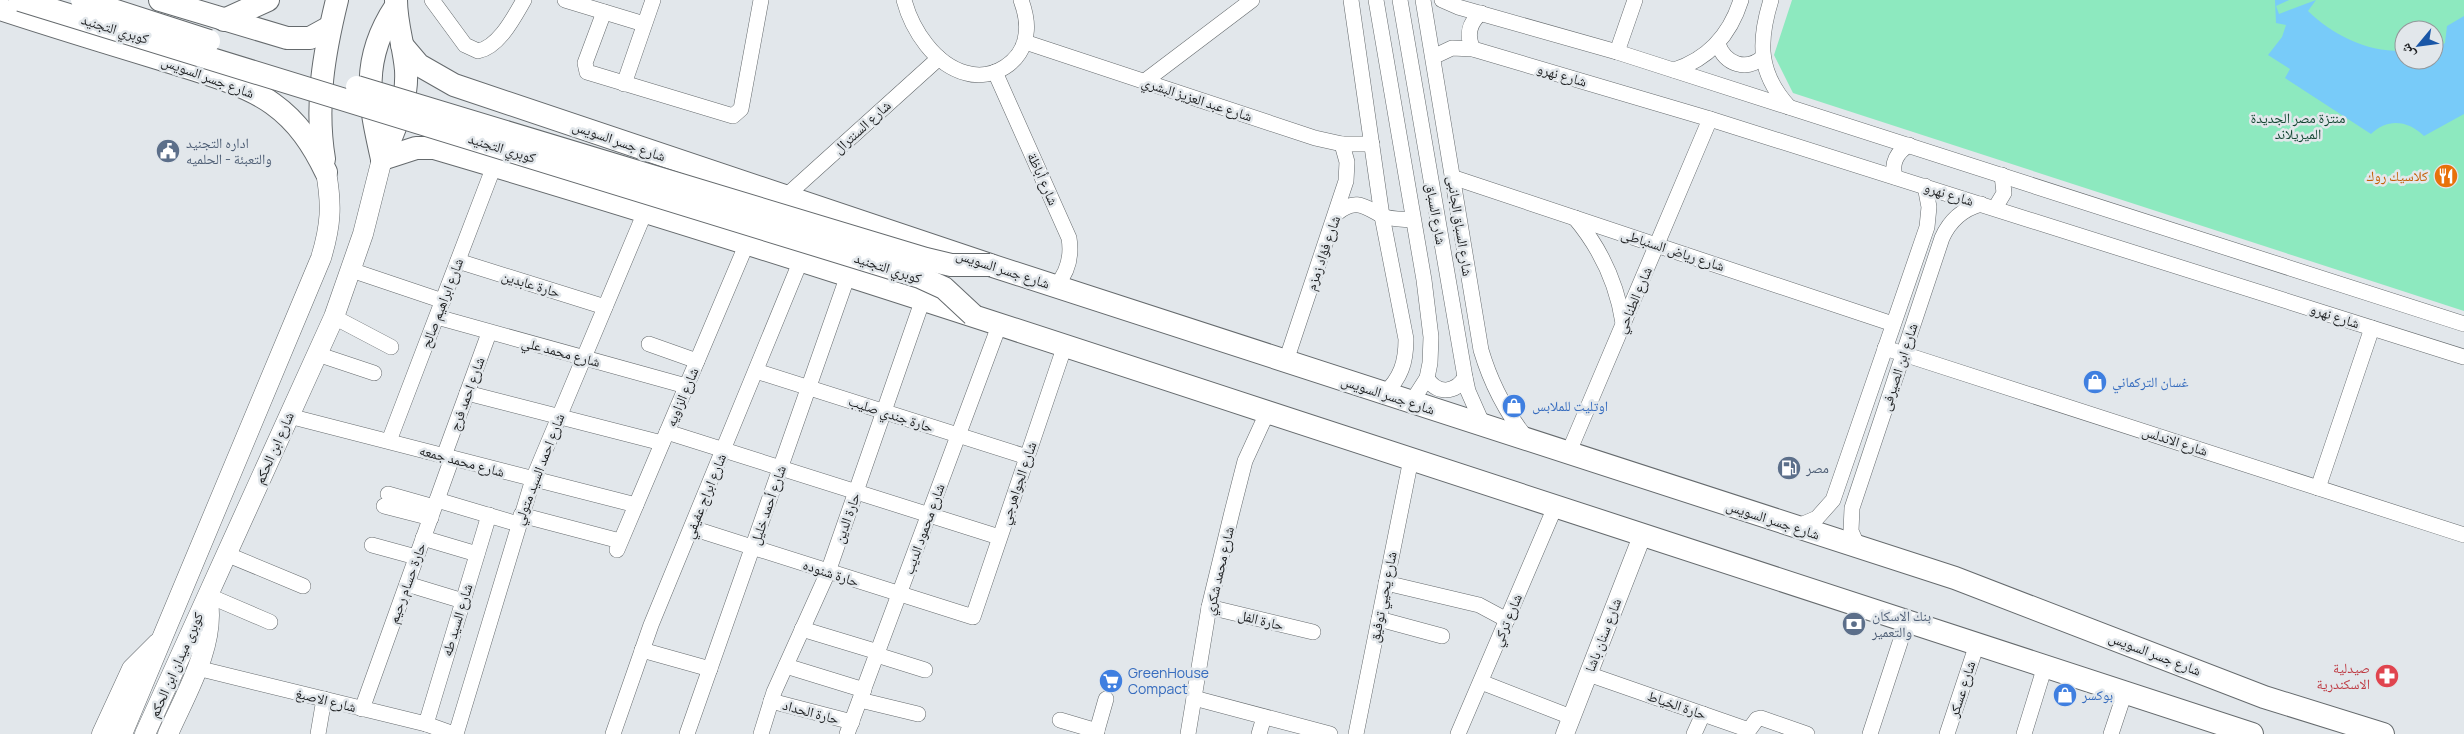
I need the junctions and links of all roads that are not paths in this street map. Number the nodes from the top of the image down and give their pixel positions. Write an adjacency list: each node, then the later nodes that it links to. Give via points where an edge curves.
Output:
1 (20, 0): 79 (main road, كوبري التجنيد, bridge, via 920,277 944,288)
2 (82, 0): 70 (main road, كوبري التجنيد, bridge, via 546,146 916,256 951,265)
3 (160, 0): 25 (main road)
4 (268, 0): 27 (main road)
5 (337, 0): 29 (main road)
6 (432, 0): 7 (street, via 465,45 478,50 485,49 502,33)
7 (524, 0)
8 (565, 0): 24 (street)
9 (652, 0): 28 (street)
10 (761, 0): 42 (street, via 742,106 736,115 729,117)
11 (904, 0): 37 (street, via 917,32)
12 (1021, 0): 30 (street, via 1026,19)
13 (1252, 0): 41 (street)
14 (1351, 0): 49 (street)
15 (1376, 0): 65 (street, شارع السباق)
16 (1400, 0): 44 (street, شارع السباق)
17 (1424, 0): 35 (street, شارع السباق الجانبى)
18 (1442, 0): 26 (street)
19 (1634, 0): 34 (street)
20 (1741, 0): 31 (street, via 1730,27)
21 (1771, 0): 36 (street, via 1763,27)
22 (396, 3): 32 (main road); 51 (main road, via 377,42 369,83 371,110)
23 (0, 10): 38 (main road, شارع جسر السويس)
24 (604, 12): 28 (street); 42 (street, via 585,68 589,73)
25 (203, 13): 27 (main road); 38 (main road, via 210,33 208,44 204,54)
26 (1481, 13): 33 (street, via 1469,29); 34 (street)
27 (224, 20): 29 (main road, via 298,40 310,38)
28 (644, 24): 42 (street)
29 (330, 27): 53 (main road, via 320,94)
30 (1025, 42): 40 (street, via 1016,58); 41 (street, شارع عبد العزيز البشري)
31 (1718, 44): 36 (street, via 1728,60 1740,65 1753,64); 39 (street, via 1693,62)
32 (402, 45): 46 (main road, شارع جسر السويس, via 419,65 442,80); 51 (main road, via 406,69 403,107)
33 (1473, 49): 35 (street, شارع نهرو, via 1452,48); 47 (street, شارع نهرو)
34 (1618, 52): 39 (street)
35 (1433, 57): 43 (street, شارع السباق الجانبى)
36 (1763, 57): 45 (street, via 1770,80)
37 (939, 58): 40 (street, via 966,73 985,75); 59 (street, شارع السنترال)
38 (188, 68): 53 (main road, شارع جسر السويس, via 246,89 272,103 295,122 313,145)
39 (1674, 70): 45 (street)
40 (995, 72): 73 (street, شارع أباظة, via 1069,238 1071,253 1068,267)
41 (1145, 82): 48 (street, شارع عبد العزيز البشري)
42 (624, 84)
43 (1437, 86): 44 (street); 56 (street, شارع السباق الجانبى)
44 (1414, 88): 78 (street, شارع السباق)
45 (1789, 107): 50 (street)
46 (540, 114): 54 (main road, via 521,125 512,145 518,167); 59 (main road, شارع جسر السويس)
47 (1710, 118): 57 (street, شارع نهرو); 67 (street, شارع الطناحي)
48 (1342, 144): 49 (street, شارع عبد العزيز البشري); 62 (street, شارع فؤاد زمزم, via 1347,175)
49 (1372, 144): 63 (street)
50 (1909, 145): 55 (street); 57 (street, via 1896,158)
51 (382, 159): 52 (main road, via 416,148 434,148); 71 (main road, شارع ابن الحكم)
52 (494, 166): 54 (main road); 69 (street, شارع ابراهيم صالح)
53 (326, 172): 160 (main road, شارع ابن الحكم, via 331,201 330,220 321,258)
54 (525, 175): 61 (main road)
55 (2002, 175): 60 (street, via 2004,193); 85 (street)
56 (1452, 177): 64 (street, شارع رياض السنباطى); 76 (street, شارع السباق الجانبى)
57 (1895, 177): 58 (street, شارع نهرو)
58 (1925, 186): 60 (street, شارع نهرو); 84 (street, شارع ابن الصيرفى, via 1928,222)
59 (785, 197): 70 (main road, شارع جسر السويس)
60 (1988, 206): 86 (street, شارع نهرو); 93 (street, شارع ابن الصيرفى, via 1960,214 1945,232)
61 (645, 212): 66 (main road); 77 (street, شارع احمد السيد متولي)
62 (1337, 213): 63 (street, via 1360,205 1370,207); 97 (street, شارع فؤاد زمزم)
63 (1382, 216): 65 (street); 105 (street, via 1406,338 1406,354 1398,378)
64 (1575, 218): 67 (street, شارع رياض السنباطى); 83 (street, via 1592,239 1609,271)
65 (1413, 220): 101 (street, شارع السباق, via 1431,337)
66 (746, 243): 68 (main road); 96 (street, شارع الزاويه)
67 (1657, 245): 83 (street, شارع الطناحي); 84 (street, شارع رياض السنباطى)
68 (801, 260): 72 (main road); 98 (street, شارع ابراج عفيفي)
69 (458, 261): 75 (street, شارع ابراهيم صالح); 77 (street, حارة عابدين)
70 (990, 264): 73 (main road, شارع جسر السويس)
71 (351, 270): 75 (street); 80 (main road, شارع ابن الحكم)
72 (848, 275): 74 (main road); 103 (street, شارع أحمد خليل)
73 (1056, 286): 97 (main road, شارع جسر السويس)
74 (923, 299): 79 (main road); 107 (street, حارة الدين)
75 (443, 300): 81 (street, شارع ابراهيم صالح)
76 (1472, 304): 78 (street); 114 (street, شارع السباق الجانبى, via 1488,375 1503,406)
77 (605, 307): 95 (street, شارع احمد السيد متولي)
78 (1453, 307): 100 (street, شارع السباق)
79 (973, 315): 82 (main road)
80 (334, 317): 90 (street); 92 (main road, شارع ابن الحكم)
81 (436, 317): 87 (street, شارع محمد علي); 115 (street, شارع ابراهيم صالح)
82 (1000, 323): 89 (main road); 112 (street, شارع محمود الديب)
83 (1624, 323): 117 (street, شارع الطناحي)
84 (1893, 324): 91 (street, شارع ابن الصيرفى)
85 (2464, 324)
86 (2372, 328): 94 (street, شارع نهرو); 123 (street)
87 (489, 333): 95 (street, شارع محمد علي); 104 (street, شارع احمد فرج)
88 (649, 344): 96 (street)
89 (1065, 345): 108 (main road); 119 (street, شارع الجواهرجي)
90 (391, 347)
91 (1885, 348): 93 (street, شارع الاندلس); 132 (street, شارع ابن الصيرفى, via 1833,500 1817,518)
92 (317, 354): 99 (street); 109 (main road, شارع ابن الحكم)
93 (1904, 354): 123 (street, شارع الاندلس); 140 (street, شارع ابن الصيرفى, via 1851,513 1851,531)
94 (2464, 357)
95 (583, 358): 102 (street, شارع محمد علي); 110 (street, شارع احمد السيد متولي)
96 (697, 361): 102 (street, شارع الزاويه)
97 (1286, 361): 105 (main road, شارع جسر السويس)
98 (756, 371): 103 (street, حارة جندي صليب); 116 (street, شارع ابراج عفيفي)
99 (374, 372)
100 (1465, 377): 101 (street, via 1458,386 1449,390 1438,389); 111 (street, شارع السباق)
101 (1427, 378): 106 (street, شارع السباق)
102 (686, 386): 113 (street, شارع الزاويه)
103 (808, 388): 107 (street, حارة جندي صليب); 121 (street, شارع أحمد خليل)
104 (467, 393): 110 (street); 118 (street, شارع احمد فرج)
105 (1384, 394): 106 (main road, شارع جسر السويس)
106 (1412, 403): 111 (main road, شارع جسر السويس)
107 (884, 412): 112 (street, حارة جندي صليب); 124 (street, حارة الدين)
108 (1267, 413): 120 (main road); 151 (street, شارع محمد شكري, via 1245,461)
109 (289, 416): 115 (street, شارع محمد جمعه); 141 (main road, شارع ابن الحكم)
110 (559, 416): 113 (street); 122 (street, شارع احمد السيد متولي)
111 (1483, 425): 114 (main road, شارع جسر السويس)
112 (958, 435): 119 (street, حارة جندي صليب); 130 (street, شارع محمود الديب)
113 (665, 437): 116 (street); 126 (street, شارع الزاويه)
114 (1528, 440): 117 (main road, شارع جسر السويس)
115 (389, 441): 118 (street, شارع محمد جمعه)
116 (724, 450): 121 (street); 133 (street, شارع ابراج عفيفي)
117 (1568, 454): 132 (main road, شارع جسر السويس)
118 (448, 457): 122 (street, شارع محمد جمعه); 128 (street, حارة حسام رحيم)
119 (1027, 457): 137 (street, شارع الجواهرجي)
120 (1411, 459): 127 (main road); 145 (street, شارع يحيي توفيق)
121 (780, 468): 124 (street); 139 (street, شارع أحمد خليل)
122 (532, 479): 126 (street, شارع محمد جمعه); 131 (street, شارع احمد السيد متولي)
123 (2318, 488): 134 (street, شارع الاندلس)
124 (856, 492): 130 (street); 144 (street, حارة الدين)
125 (386, 500): 128 (street)
126 (636, 505): 131 (street, شارع الزاويه, via 619,546)
127 (1555, 507): 135 (main road); 154 (street, شارع تركي)
128 (434, 508): 129 (street); 136 (street, حارة حسام رحيم)
129 (489, 515): 131 (street); 142 (street, شارع السيد طه)
130 (929, 515): 137 (street); 148 (street, شارع محمود الديب)
131 (519, 520): 193 (street, شارع احمد السيد متولي)
132 (1796, 527): 140 (main road, شارع جسر السويس)
133 (692, 528): 139 (street, حارة شنوده); 162 (street, شارع ابراج عفيفي)
134 (2464, 535)
135 (1642, 536): 155 (main road); 169 (street, شارع سنان باشا)
136 (423, 538): 142 (street); 143 (street, حارة حسام رحيم)
137 (999, 538): 152 (street, شارع الجواهرجي, via 974,616)
138 (372, 545): 143 (street)
139 (753, 547): 144 (street, حارة شنوده); 167 (street, شارع أحمد خليل)
140 (1858, 547): 210 (main road, شارع جسر السويس, via 1964,582 2264,697)
141 (226, 554): 147 (street); 149 (main road, شارع ابن الحكم)
142 (477, 554): 150 (street, شارع السيد طه)
143 (416, 557): 146 (street, حارة حسام رحيم)
144 (828, 572): 148 (street, حارة شنوده); 157 (street, حارة الدين)
145 (1386, 583): 153 (street, شارع يحيي توفيق); 154 (street, via 1479,604)
146 (407, 584): 150 (street); 177 (street, حارة حسام رحيم)
147 (302, 586)
148 (899, 595): 152 (street, حارة شنوده); 163 (street, شارع محمود الديب)
149 (207, 596): 156 (street); 166 (main road, شارع ابن الحكم, via 210,610 208,630); 190 (main road, كوبرى ميدان ابن الحكم)
150 (462, 601): 183 (street, شارع السيد طه)
151 (1210, 607): 158 (street, حارة الفل); 173 (street, شارع محمد شكري)
152 (970, 618)
153 (1379, 619): 159 (street); 200 (street, شارع يحيي توفيق)
154 (1507, 620): 170 (street, شارع تركي)
155 (1907, 621): 161 (main road); 205 (street)
156 (270, 622)
157 (802, 629): 163 (street); 164 (street, حارة الدين)
158 (1313, 632)
159 (1442, 636)
160 (163, 639): 188 (main road, شارع ابن الحكم, via 132,669); 189 (main road, كوبرى ميدان ابن الحكم)
161 (1976, 644): 165 (main road); 206 (street, شارع عسكر)
162 (642, 650): 167 (street); 194 (street, شارع ابراج عفيفي)
163 (877, 653): 168 (street); 172 (street, شارع محمود الديب)
164 (786, 666): 172 (street); 176 (street, حارة الدين)
165 (2045, 666): 171 (main road); 207 (street)
166 (196, 668): 174 (street, شارع الاصبغ); 191 (main road, شارع ابن الحكم)
167 (710, 669): 195 (street, شارع أحمد خليل)
168 (925, 670)
169 (1588, 674): 179 (street, حارة الخياط); 181 (street, شارع سنان باشا)
170 (1480, 682): 181 (street); 201 (street, شارع تركي)
171 (2125, 692): 208 (street); 209 (main road)
172 (862, 694): 178 (street); 184 (street, شارع محمود الديب)
173 (1194, 698): 180 (street); 197 (street, شارع محمد شكري)
174 (324, 699): 177 (street, شارع الاصبغ); 192 (street)
175 (1106, 699): 186 (street)
176 (771, 701): 184 (street, حارة الحداد); 196 (street, حارة الدين)
177 (362, 709): 183 (street, شارع الاصبغ)
178 (918, 714)
179 (1703, 714): 185 (street, حارة الخياط); 203 (street)
180 (1264, 717): 187 (street); 198 (street)
181 (1572, 717): 202 (street, شارع سنان باشا)
182 (1060, 720): 186 (street)
183 (426, 724): 193 (street, شارع الاصبغ)
184 (849, 728)
185 (1734, 730): 204 (street, حارة الخياط, via 1751,730 1761,718)
186 (1097, 732)
187 (1312, 732): 199 (street)
188 (102, 734)
189 (122, 734)
190 (145, 734)
191 (168, 734)
192 (318, 734)
193 (455, 734)
194 (613, 734)
195 (687, 734)
196 (761, 734)
197 (1188, 734)
198 (1259, 734)
199 (1330, 734)
200 (1356, 734)
201 (1458, 734)
202 (1565, 734)
203 (1694, 734)
204 (1807, 734)
205 (1870, 734)
206 (1947, 734)
207 (2024, 734)
208 (2111, 734)
209 (2252, 734)
210 (2383, 734)

